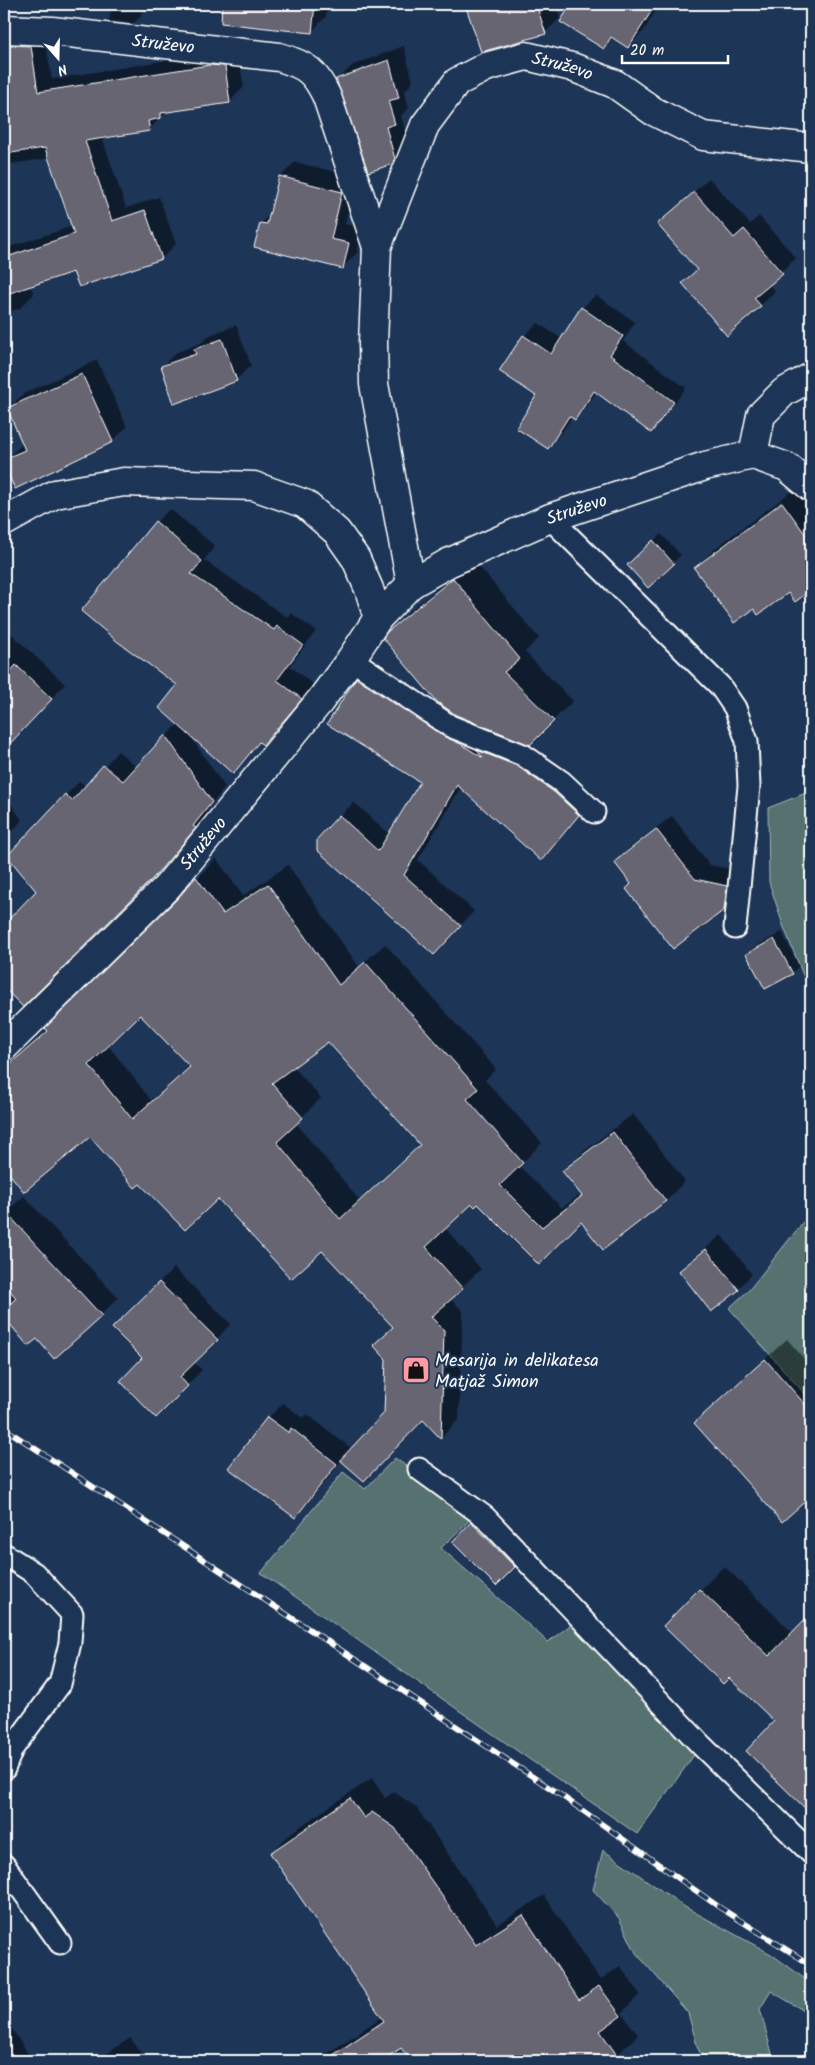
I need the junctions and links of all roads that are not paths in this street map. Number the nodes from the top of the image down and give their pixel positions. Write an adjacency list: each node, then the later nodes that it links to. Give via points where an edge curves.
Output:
1 (4, 29): 3 (street, Struževo, via 279,58 310,70 327,97)
2 (811, 148): 3 (street, Struževo, via 703,136 652,111 615,84 572,66 526,56 486,67 457,82 425,125)
3 (377, 247): 9 (street, Struževo, via 374,384)
4 (811, 377): 5 (street, via 784,392 761,415)
5 (753, 455): 6 (street, via 787,467); 7 (street, Struževo, via 705,466)
6 (811, 487)
7 (550, 518): 9 (street, Struževo, via 448,563); 13 (lane, via 713,679 735,708 747,741 749,786)
8 (4, 522): 10 (street, via 55,494 124,482 254,486 305,504 337,532 356,559)
9 (410, 584): 10 (street, Struževo)
10 (378, 618): 11 (street, Struževo)
11 (352, 658): 12 (lane, via 450,726 523,755 562,782); 14 (street, Struževo, via 167,887)
12 (594, 812)
13 (735, 928)
14 (4, 1047)
15 (419, 1469): 18 (lane, via 485,1517 702,1746)
16 (4, 1554): 17 (lane, via 34,1573 72,1614 70,1643 60,1684 12,1749)
17 (4, 1769)
18 (811, 1852)
19 (4, 1865): 20 (lane)
20 (60, 1943)

